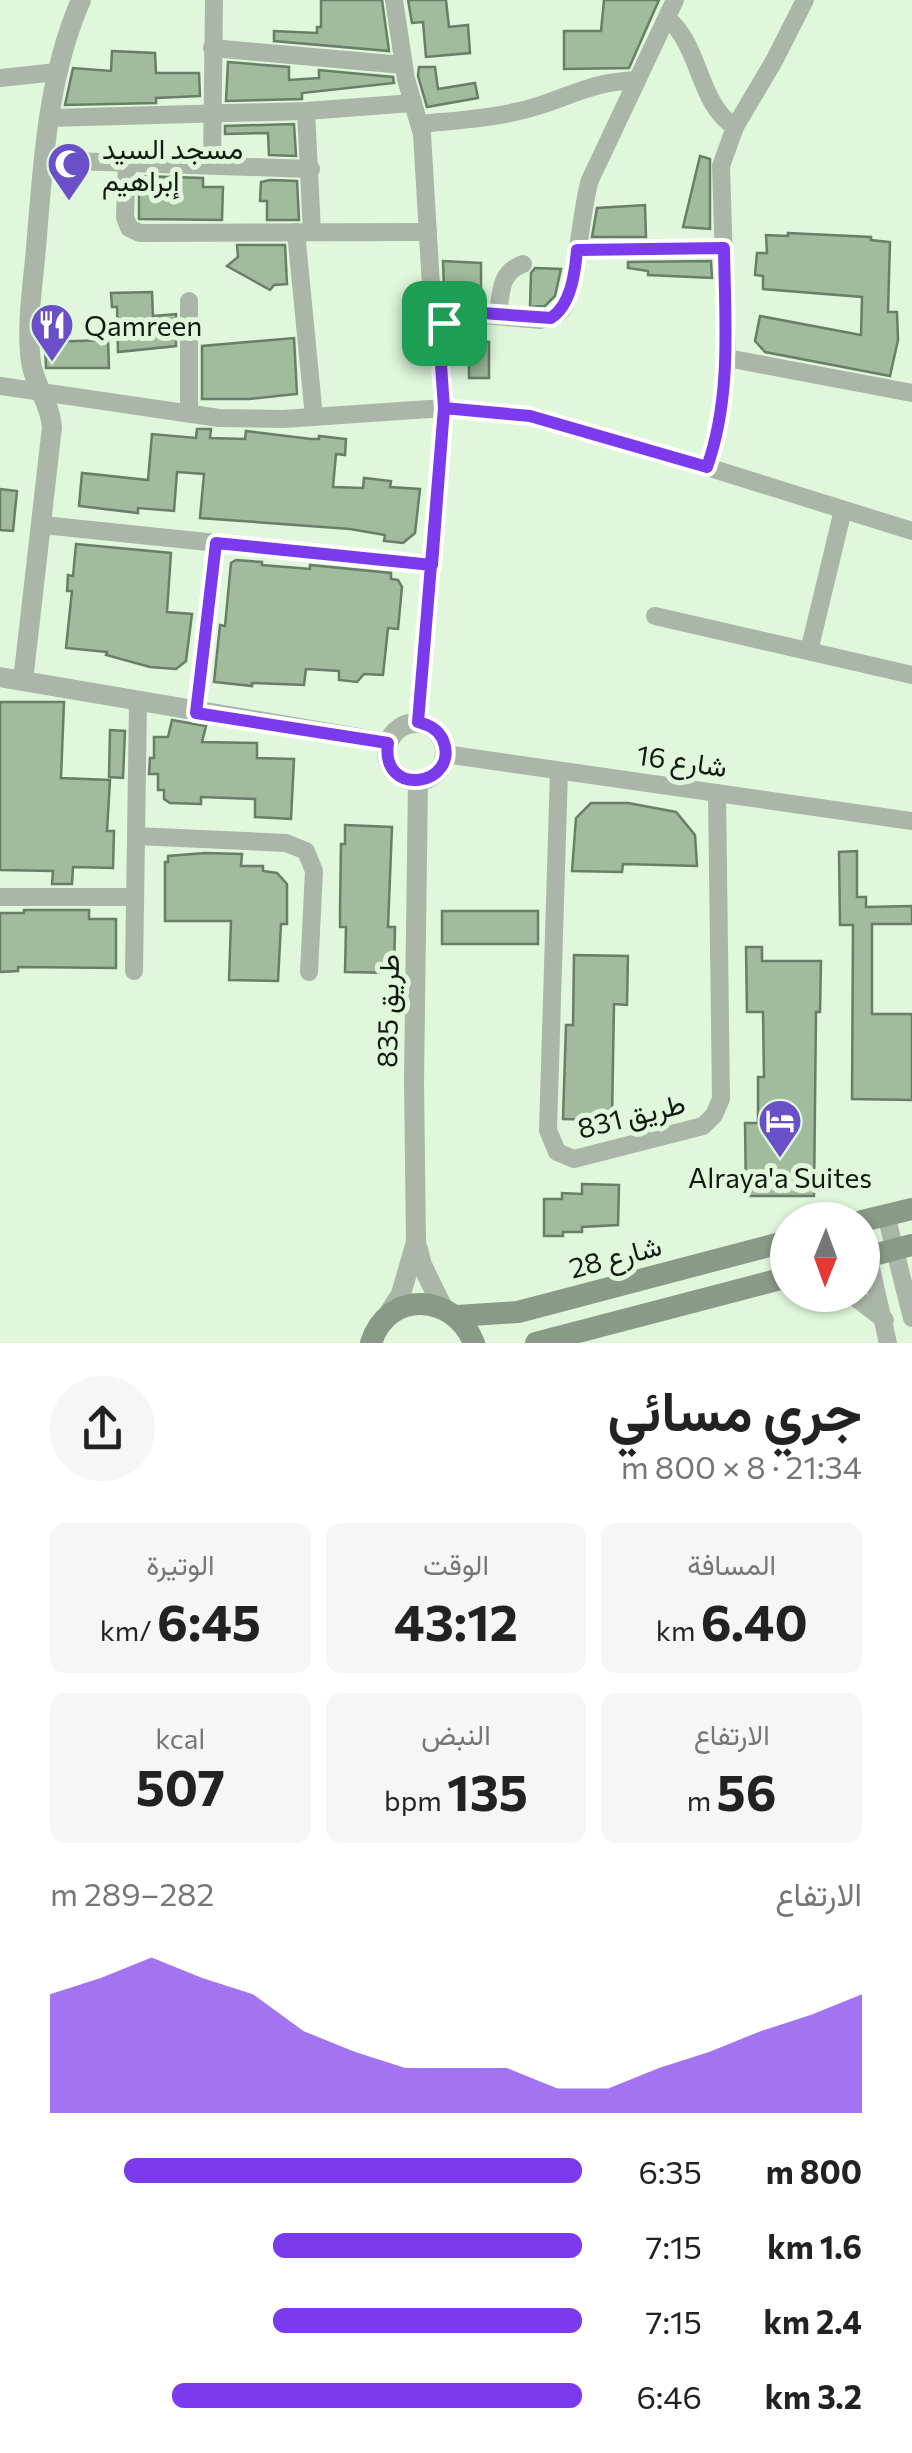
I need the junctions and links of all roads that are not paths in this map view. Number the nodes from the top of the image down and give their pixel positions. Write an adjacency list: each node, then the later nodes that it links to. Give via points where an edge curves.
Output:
1 (81, 0): 9 (street)
2 (214, 0): 7 (street)
3 (394, 0): 8 (street)
4 (675, 0): 6 (street)
5 (805, 0): 17 (street)
6 (668, 19): 11 (street); 17 (street, via 683,36 719,113)
7 (212, 48): 8 (street); 14 (street)
8 (403, 65): 12 (street)
9 (57, 72): 10 (street); 15 (street)
10 (0, 78)
11 (637, 80): 16 (street, via 590,85 501,115); 25 (street, via 590,180)
12 (413, 103): 13 (street); 16 (street)
13 (306, 111): 14 (street); 21 (street)
14 (211, 114): 15 (street); 20 (street)
15 (49, 118): 18 (street)
16 (420, 124): 23 (street)
17 (735, 126): 24 (street, via 721,166)
18 (43, 160): 19 (street); 32 (street, via 31,363)
19 (128, 163): 20 (street); 22 (street, via 126,217 140,233)
20 (212, 166): 21 (street)
21 (311, 169): 22 (street)
22 (304, 232): 23 (street); 36 (street)
23 (428, 232): 29 (street, via 433,309)
24 (724, 248): 25 (street); 30 (street)
25 (576, 257): 28 (street, via 561,312 551,318)
26 (523, 264): 28 (street, via 503,280)
27 (188, 300): 35 (street)
28 (498, 314): 29 (street, via 461,312)
29 (441, 329): 34 (street)
30 (727, 358): 33 (street); 37 (street)
31 (0, 386): 32 (street)
32 (42, 390): 35 (street); 39 (street, via 52,427)
33 (912, 393)
34 (444, 408): 36 (street); 37 (street, via 530,416); 42 (street)
35 (189, 413): 36 (street, via 251,420)
36 (314, 417)
37 (707, 467): 38 (street)
38 (843, 510): 40 (street); 44 (street)
39 (43, 525): 41 (street); 47 (street)
40 (912, 531)
41 (216, 543): 42 (street); 49 (street)
42 (432, 565): 50 (street)
43 (655, 616): 44 (street)
44 (809, 651): 45 (street)
45 (912, 675)
46 (0, 677): 47 (street)
47 (23, 680): 48 (street)
48 (138, 702): 49 (street); 57 (street)
49 (196, 713): 51 (street)
50 (418, 722): 51 (street, via 403,726); 52 (street, via 435,729)
51 (388, 743): 54 (street, via 393,770)
52 (445, 754): 53 (street, شارع 16); 54 (street, via 439,770)
53 (559, 771): 55 (street, شارع 16); 55 (street, طريق 831, via 548,1130 557,1152 574,1159 703,1126 714,1115 720,1099)
54 (418, 781): 65 (street, طريق 835)
55 (717, 793): 56 (street, شارع 16)
56 (912, 820)
57 (136, 836): 59 (street); 61 (street, via 286,843 306,851 314,871)
58 (0, 897): 59 (street)
59 (136, 897): 60 (street)
60 (134, 971)
61 (308, 972)
62 (912, 1208): 63 (main road)
63 (886, 1215): 64 (main road); 67 (street)
64 (880, 1216)
65 (416, 1242): 70 (street, طريق 835); 74 (street, طريق 835, via 406,1281)
66 (770, 1246): 70 (main road, شارع 28, via 518,1312)
67 (904, 1247): 72 (street)
68 (770, 1282): 76 (main road)
69 (880, 1303): 73 (street)
70 (450, 1312): 74 (main road, شارع 28, via 404,1306); 75 (main road)
71 (874, 1312): 73 (street)
72 (912, 1318)
73 (885, 1320): 77 (street)
74 (372, 1334)
75 (474, 1343)
76 (536, 1343)
77 (888, 1343)

